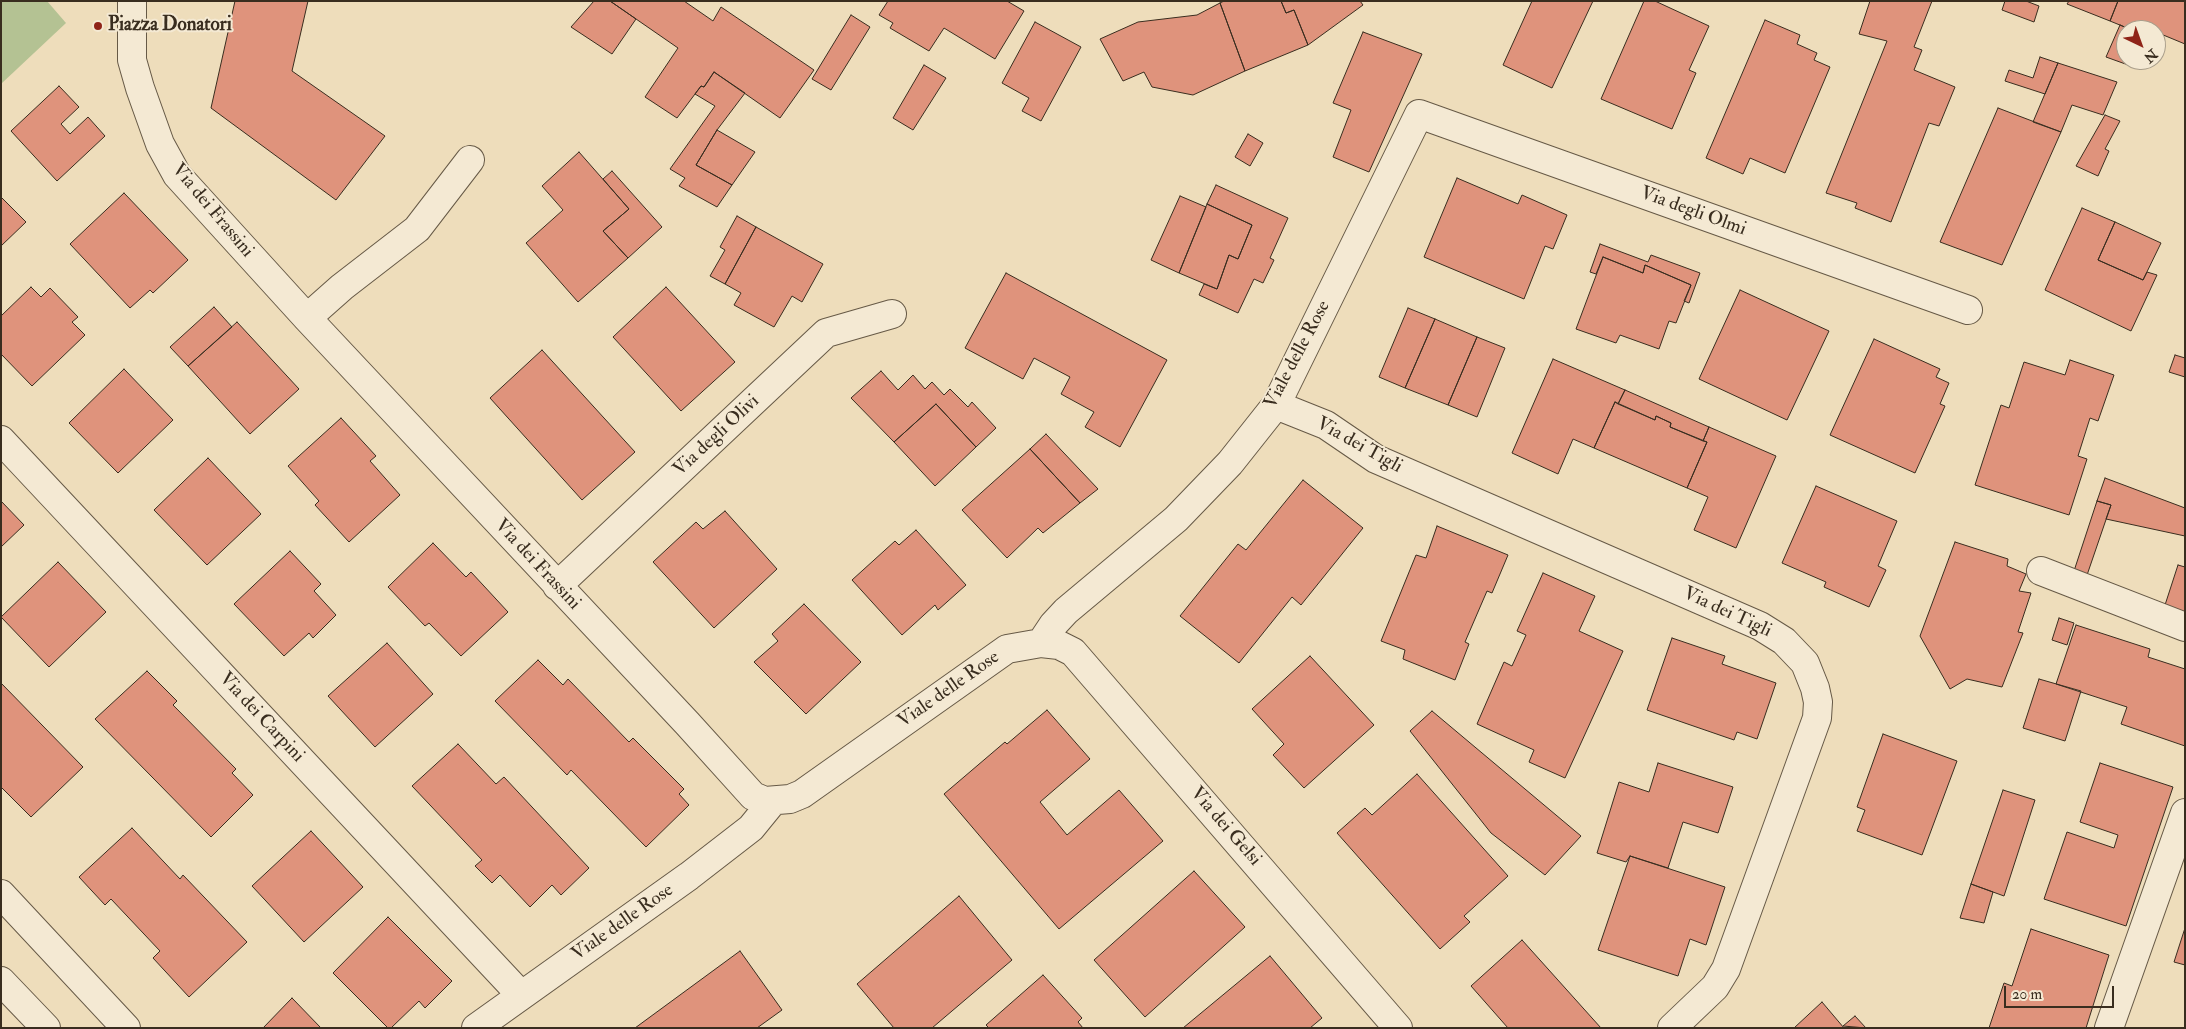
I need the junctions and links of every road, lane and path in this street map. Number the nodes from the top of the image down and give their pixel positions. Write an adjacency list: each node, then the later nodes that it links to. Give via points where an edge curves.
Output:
1 (132, 1): 6 (street, Via dei Frassini, via 132,60 160,144 177,175)
2 (1419, 114): 4 (street, Via degli Olmi); 7 (street, Viale delle Rose)
3 (470, 160): 6 (street, via 417,228)
4 (1968, 310)
5 (892, 314): 10 (street, Via degli Olivi, via 826,333)
6 (306, 318): 10 (street, Via dei Frassini)
7 (1276, 405): 12 (street, Viale delle Rose, via 1230,463 1176,519 1066,611); 22 (street, Via dei Tigli, via 1326,425 1376,459 1760,626 1784,641 1805,663 1816,688 1817,718 1726,969 1714,987)
8 (1, 440): 17 (street, Via dei Carpini)
9 (2041, 571): 11 (street)
10 (557, 586): 13 (street, Via dei Frassini, via 753,796)
11 (2185, 627)
12 (1041, 643): 13 (street, Viale delle Rose, via 1007,649 802,794 790,800); 21 (street, Via dei Gelsi, via 1059,645 1073,652)
13 (773, 801): 17 (street, Viale delle Rose, via 751,828 689,876)
14 (2185, 813): 23 (street)
15 (1, 894): 19 (street)
16 (1, 981): 18 (street)
17 (521, 995): 20 (street, Viale delle Rose)
18 (46, 1028)
19 (126, 1028)
20 (476, 1028)
21 (1398, 1028)
22 (1672, 1028)
23 (2109, 1028)

